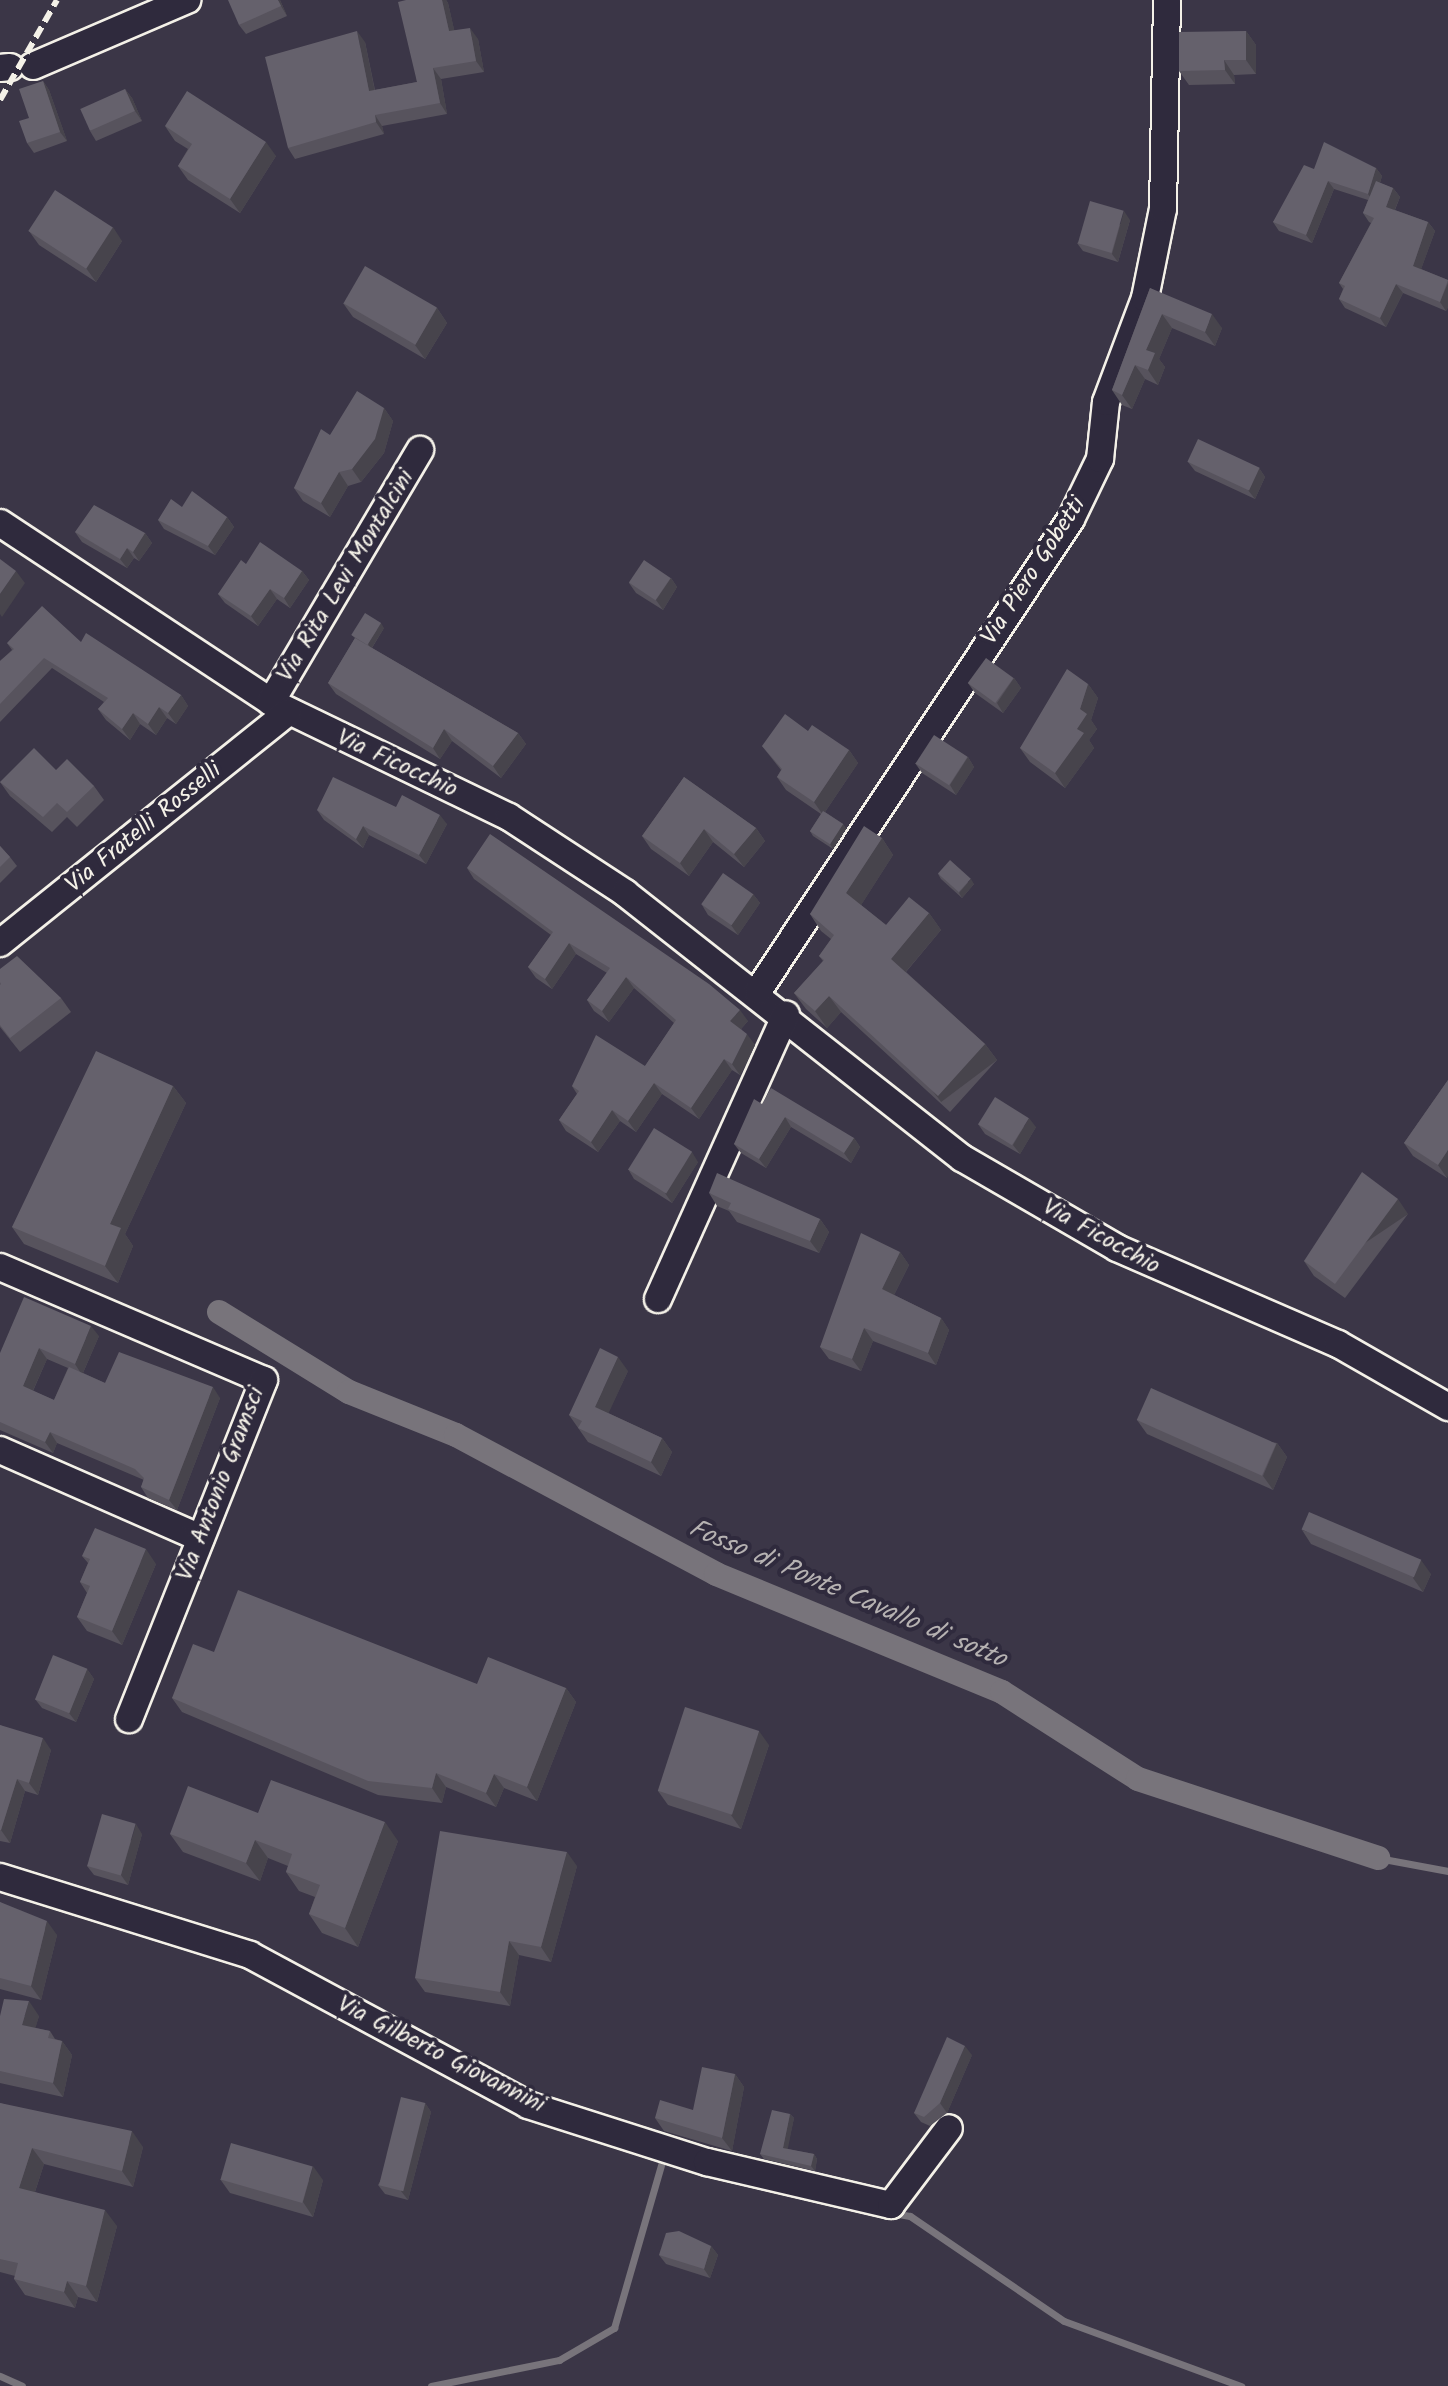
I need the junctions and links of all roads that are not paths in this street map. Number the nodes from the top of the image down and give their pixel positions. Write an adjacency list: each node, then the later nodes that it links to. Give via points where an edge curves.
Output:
1 (187, 0): 3 (street)
2 (1167, 0): 8 (street, Via Piero Gobetti, via 1163,209 1145,298 1106,402 1100,459 1071,519)
3 (14, 67)
4 (420, 450): 6 (street, Via Rita Levi Montalcini)
5 (0, 523): 6 (street, Via Ficocchio)
6 (279, 707): 7 (street, Via Fratelli Rosselli); 8 (street, Via Ficocchio, via 509,817 687,934)
7 (0, 943)
8 (758, 991): 9 (street, Via Ficocchio)
9 (786, 1014): 11 (street); 12 (street, Via Ficocchio, via 962,1158 1117,1248 1338,1344)
10 (0, 1267): 14 (street, Via Antonio Gramsci, via 264,1380)
11 (658, 1299)
12 (1448, 1407)
13 (0, 1450): 14 (street)
14 (200, 1538): 15 (street, Via Antonio Gramsci)
15 (129, 1719)
16 (0, 1877): 17 (street, Via Gilberto Giovannini, via 250,1955 528,2105 707,2162 891,2205)
17 (949, 2128)

